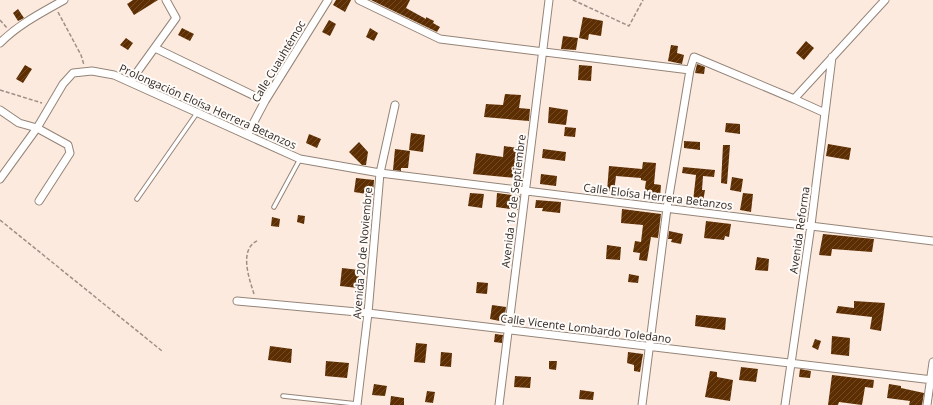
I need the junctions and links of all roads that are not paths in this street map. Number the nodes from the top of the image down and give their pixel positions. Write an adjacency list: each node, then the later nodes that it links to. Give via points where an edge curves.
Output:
1 (64, 0): 7 (street, via 31,18)
2 (166, 0): 8 (street, via 176,18)
3 (328, 0): 14 (street, Calle Cuauhtémoc)
4 (359, 0): 9 (street, via 440,39)
5 (549, 0): 9 (street, Avenida 16 de Septiembre)
6 (885, 0): 10 (street)
7 (0, 43)
8 (155, 48): 12 (street); 14 (street)
9 (543, 52): 11 (street); 24 (street, Avenida 16 de Septiembre)
10 (832, 57): 13 (street); 18 (street, Avenida Reforma)
11 (690, 70): 13 (street, via 694,57); 28 (street)
12 (130, 82): 17 (street, Prolongación Eloísa Herrera Betanzos); 19 (street, Prolongación Eloísa Herrera Betanzos, via 114,75 92,71 72,73)
13 (794, 99): 18 (street)
14 (265, 101): 20 (street, Calle Cuauhtémoc)
15 (395, 105): 22 (street, Avenida 20 de Noviembre)
16 (0, 110): 19 (street, via 19,123)
17 (197, 113): 20 (street, Prolongación Eloísa Herrera Betanzos); 25 (lane)
18 (825, 113): 29 (street, Avenida Reforma)
19 (37, 128): 23 (street); 26 (street, via 68,145 70,153)
20 (248, 135): 21 (street, Prolongación Eloísa Herrera Betanzos)
21 (300, 159): 22 (street, Prolongación Eloísa Herrera Betanzos); 27 (lane)
22 (380, 173): 24 (street, Calle Eloísa Herrera Betanzos); 32 (street, Avenida 20 de Noviembre)
23 (0, 179)
24 (524, 192): 28 (street, Calle Eloísa Herrera Betanzos); 33 (street, Avenida 16 de Septiembre)
25 (137, 199)
26 (39, 200)
27 (274, 207)
28 (667, 208): 29 (street, Calle Eloísa Herrera Betanzos); 34 (street)
29 (811, 225): 30 (street, Calle Eloísa Herrera Betanzos); 36 (street, Avenida Reforma)
30 (933, 241)
31 (237, 301): 32 (street, Calle Vicente Lombardo Toledano)
32 (368, 313): 33 (street, Calle Vicente Lombardo Toledano); 39 (street, Avenida 20 de Noviembre)
33 (508, 330): 34 (street, Calle Vicente Lombardo Toledano); 40 (street, Avenida 16 de Septiembre)
34 (649, 346): 36 (street, Calle Vicente Lombardo Toledano); 41 (street)
35 (933, 362): 37 (street)
36 (790, 363): 37 (street, Calle Vicente Lombardo Toledano); 42 (street, Avenida Reforma)
37 (932, 380): 43 (street)
38 (283, 396): 39 (lane)
39 (357, 405)
40 (500, 405)
41 (642, 405)
42 (785, 405)
43 (927, 405)

